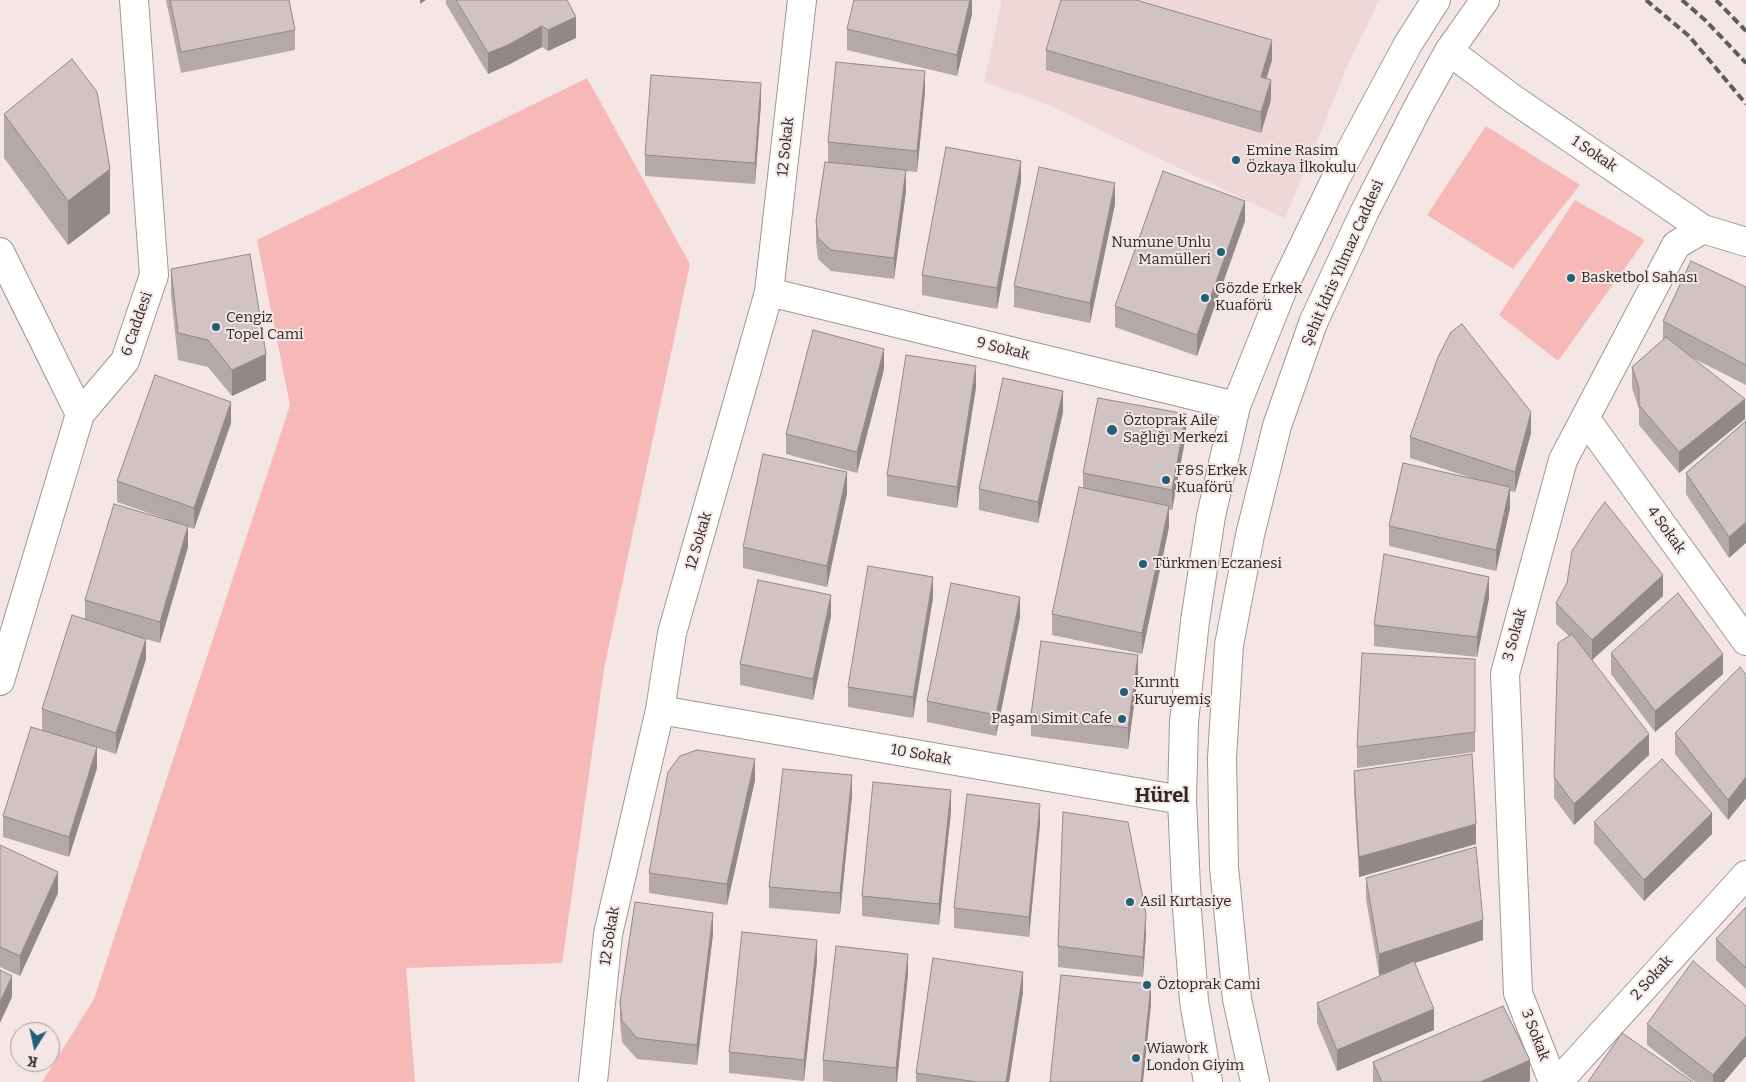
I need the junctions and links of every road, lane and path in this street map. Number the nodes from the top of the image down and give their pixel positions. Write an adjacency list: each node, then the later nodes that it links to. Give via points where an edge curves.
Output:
1 (134, 0): 11 (street, 6 Caddesi, via 154,275 125,361)
2 (802, 0): 9 (street, 12 Sokak)
3 (1436, 0): 10 (street, via 1408,44 1337,176 1284,286)
4 (1485, 0): 5 (street, Şehit İdris Yılmaz Caddesi)
5 (1449, 50): 6 (street, 1 Sokak, via 1509,96); 20 (street, Şehit İdris Yılmaz Caddesi, via 1364,212 1313,323 1277,426 1247,553 1230,645 1222,758 1224,867 1237,1000)
6 (1703, 229): 7 (street, 1 Sokak); 12 (street, 3 Sokak, via 1676,245)
7 (1746, 242)
8 (0, 252): 11 (street)
9 (769, 292): 10 (street, 9 Sokak); 15 (street, 12 Sokak, via 672,633)
10 (1236, 406): 16 (street, via 1211,516 1195,621 1184,722)
11 (80, 414): 14 (street, 6 Caddesi)
12 (1585, 418): 13 (street, 4 Sokak); 21 (street, 3 Sokak, via 1563,460 1505,674 1518,993)
13 (1746, 641)
14 (0, 681)
15 (660, 710): 16 (street, 10 Sokak); 18 (street, 12 Sokak, via 608,934)
16 (1182, 800): 19 (street, via 1194,1001)
17 (1746, 875): 22 (street, 2 Sokak)
18 (593, 1082)
19 (1208, 1082)
20 (1255, 1082)
21 (1553, 1082)
22 (1558, 1082)

